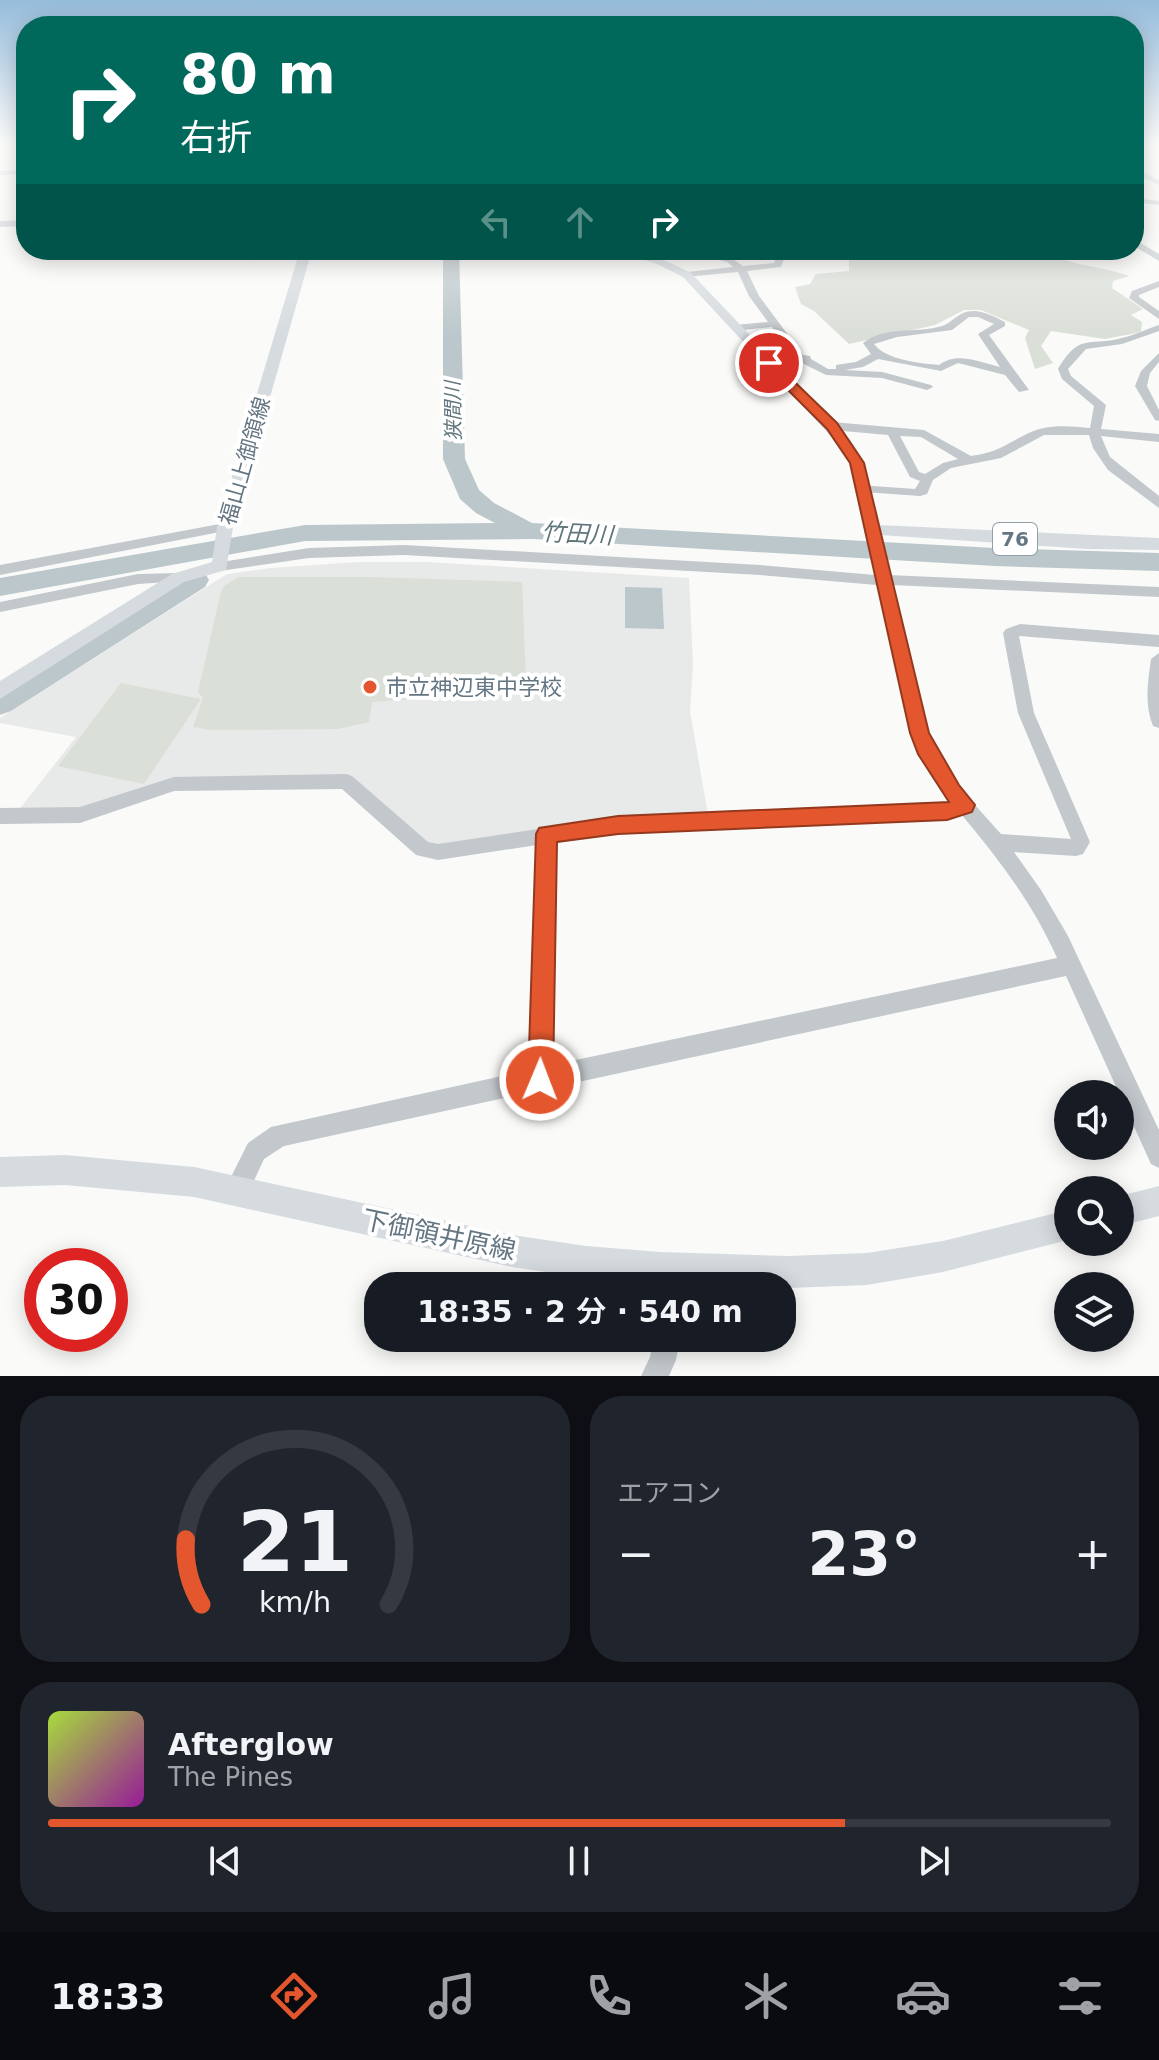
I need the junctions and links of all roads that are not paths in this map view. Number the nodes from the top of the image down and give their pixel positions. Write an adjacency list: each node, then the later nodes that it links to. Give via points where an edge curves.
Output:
1 (303, 260): 28 (main road, 福山上御領線)
2 (654, 260): 6 (main road)
3 (730, 260): 5 (street)
4 (780, 260): 5 (street, via 778,265)
5 (741, 269): 6 (street); 9 (street)
6 (687, 275): 10 (main road)
7 (1159, 284): 8 (street, via 1134,298)
8 (1159, 316)
9 (773, 324): 10 (street); 14 (street)
10 (735, 328): 15 (main road)
11 (1159, 328): 22 (street, via 1121,342 1091,342 1067,361 1066,377 1100,405)
12 (877, 355): 14 (street, via 849,367); 16 (street, via 941,368 958,360); 16 (street, via 868,343 874,339 948,328 959,316 980,312 1001,324 983,334)
13 (1159, 356): 19 (street, via 1139,381)
14 (799, 357): 15 (street); 17 (street, via 826,372 882,375)
15 (769, 363): 20 (main road)
16 (1006, 372): 18 (street)
17 (927, 387)
18 (1023, 390)
19 (1159, 418)
20 (832, 426): 21 (street); 26 (main road, via 857,463)
21 (892, 432): 24 (street, via 924,434); 25 (street, via 914,474)
22 (1094, 433): 23 (street); 24 (street, via 1038,432 1008,452); 27 (street, via 1112,468)
23 (1159, 438)
24 (967, 459): 25 (street)
25 (926, 479): 26 (street, via 922,491 915,493)
26 (864, 488): 29 (main road)
27 (1159, 504)
28 (224, 528): 31 (main road, 福山上御領線); 32 (street)
29 (871, 532): 30 (main road, 76); 34 (street)
30 (1159, 544)
31 (221, 563): 33 (main road); 34 (street, via 404,550)
32 (0, 570)
33 (178, 578): 36 (street, via 138,579); 39 (main road)
34 (882, 578): 35 (street); 41 (street, via 919,733)
35 (1159, 592)
36 (0, 607)
37 (1159, 641): 44 (street, via 1020,629 1011,633 1026,713 1081,842 1076,848)
38 (1159, 659): 40 (street)
39 (0, 691)
40 (1159, 721)
41 (965, 805): 43 (street, via 947,811 618,825); 44 (street)
42 (0, 816): 43 (street, via 80,815 174,784 346,781 423,849 438,852)
43 (547, 834): 46 (street)
44 (996, 842): 45 (street, via 1034,896)
45 (1071, 965): 46 (street, via 825,1014); 47 (street)
46 (540, 1080): 49 (street, via 279,1135 256,1151)
47 (1159, 1156)
48 (0, 1172): 49 (main road, 下御領井原線, via 119,1174)
49 (236, 1191): 53 (main road, 下御領井原線, via 511,1251)
50 (1159, 1201): 51 (main road)
51 (1134, 1207)
52 (1054, 1229): 54 (main road, 下御領井原線, via 868,1269)
53 (637, 1272)
54 (796, 1272)
55 (664, 1352): 56 (street)
56 (655, 1376)

